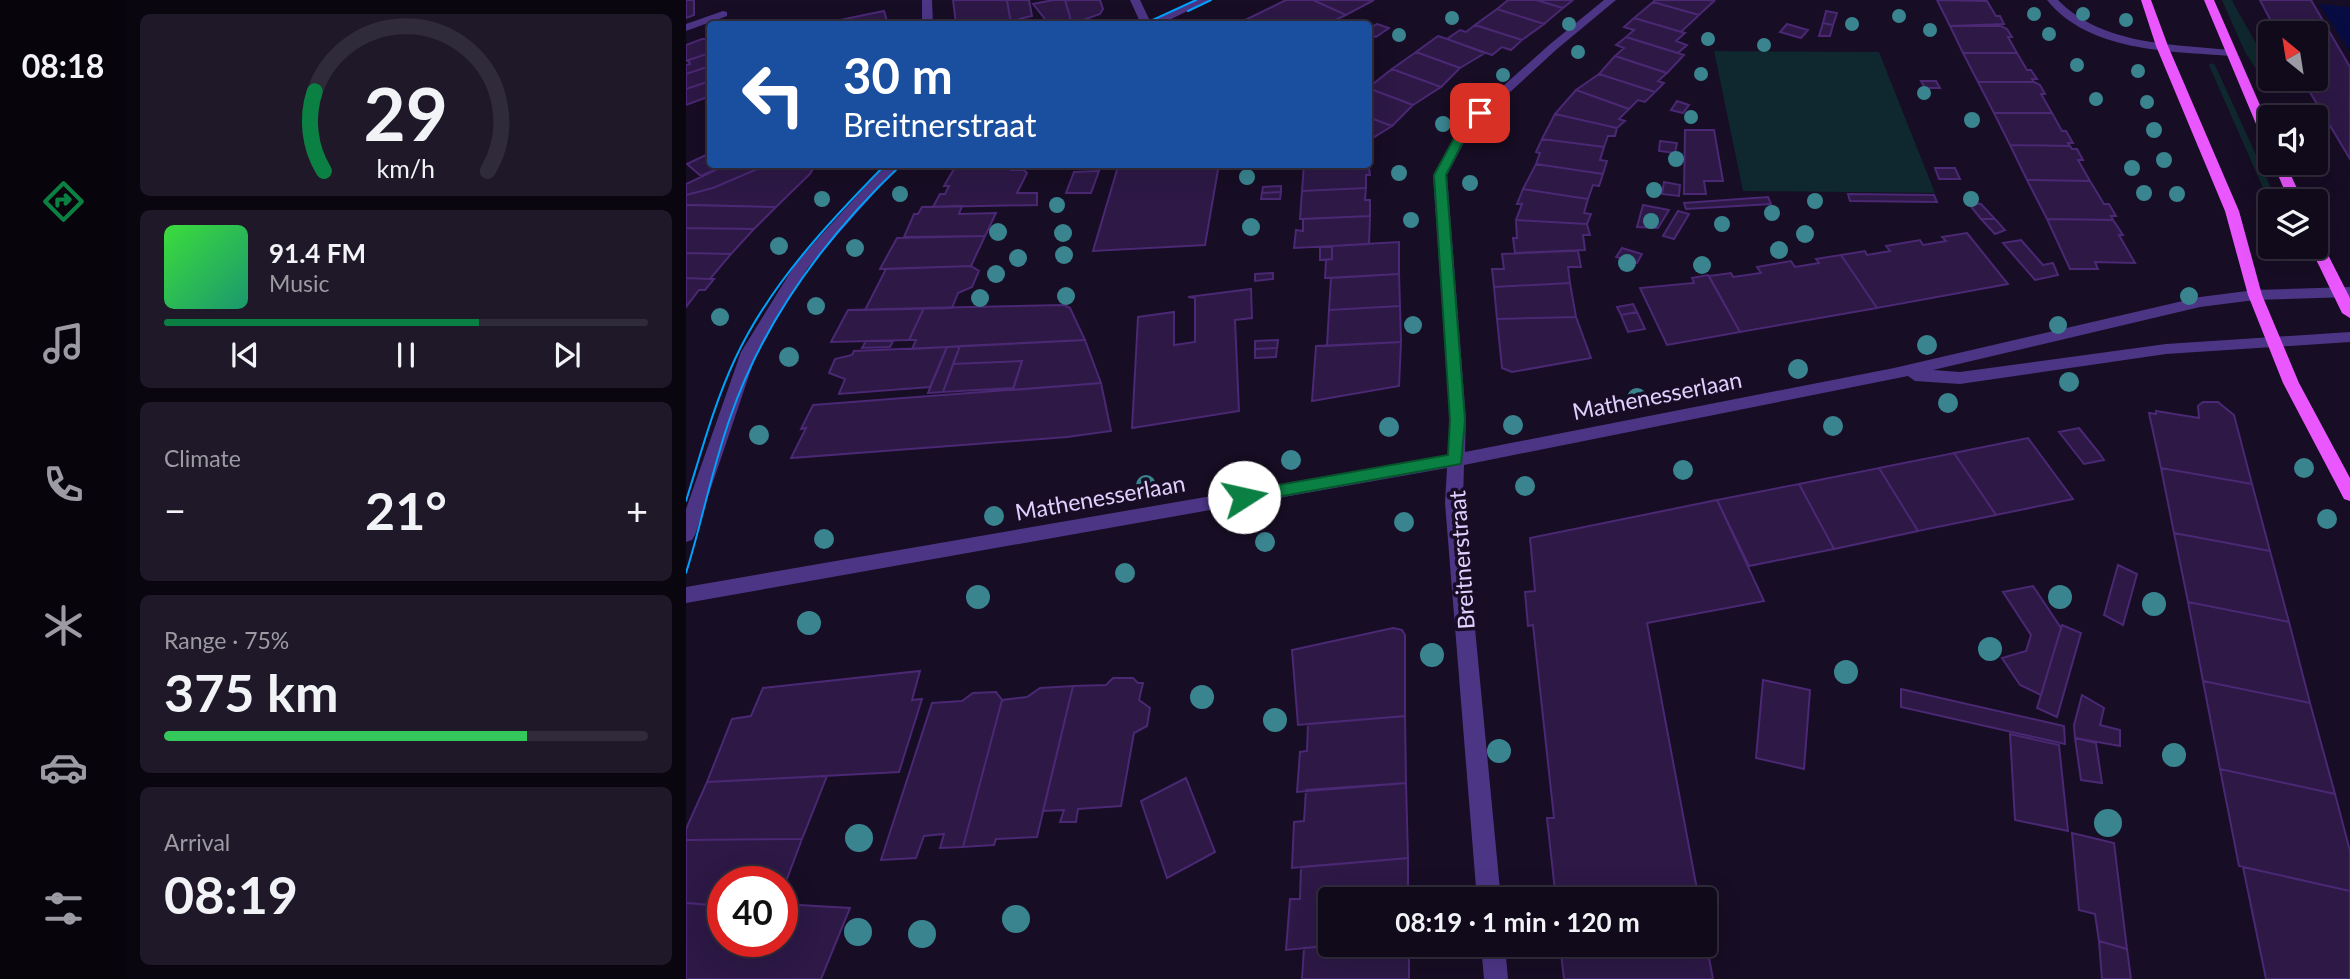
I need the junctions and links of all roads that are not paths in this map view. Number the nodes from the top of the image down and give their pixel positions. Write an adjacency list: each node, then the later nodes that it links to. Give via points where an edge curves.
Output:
1 (722, 0): 9 (street)
2 (928, 0): 11 (street)
3 (1135, 0): 12 (street)
4 (1205, 0): 13 (street)
5 (1611, 0): 26 (street, Breitnerstraat, via 1467,125 1440,175 1458,420)
6 (2052, 0): 15 (street, via 2059,10 2091,29)
7 (2146, 0): 15 (main road)
8 (2209, 0): 16 (main road)
9 (723, 14): 10 (street); 14 (street)
10 (729, 21)
11 (928, 21)
12 (1145, 21)
13 (1160, 21)
14 (686, 29)
15 (2162, 46): 16 (street); 21 (main road, via 2232,211)
16 (2230, 52): 17 (main road)
17 (2258, 116)
18 (890, 168): 28 (street, via 802,266 748,352)
19 (2325, 259): 20 (main road)
20 (2346, 292): 21 (street, Mathenesserlaan); 22 (main road)
21 (2255, 295): 24 (main road); 25 (street, Mathenesserlaan, via 2200,302)
22 (2350, 313)
23 (2350, 337): 24 (street, Mathenesserlaan)
24 (2277, 343): 25 (street, Mathenesserlaan, via 2166,349 1960,378); 27 (main road, via 2291,383)
25 (1894, 374): 26 (street, Mathenesserlaan)
26 (1456, 460): 29 (street, Mathenesserlaan); 30 (street, Breitnerstraat, via 1454,503)
27 (2350, 494)
28 (686, 535)
29 (686, 595)
30 (1488, 887)
31 (1494, 957): 32 (street)
32 (1496, 979)

